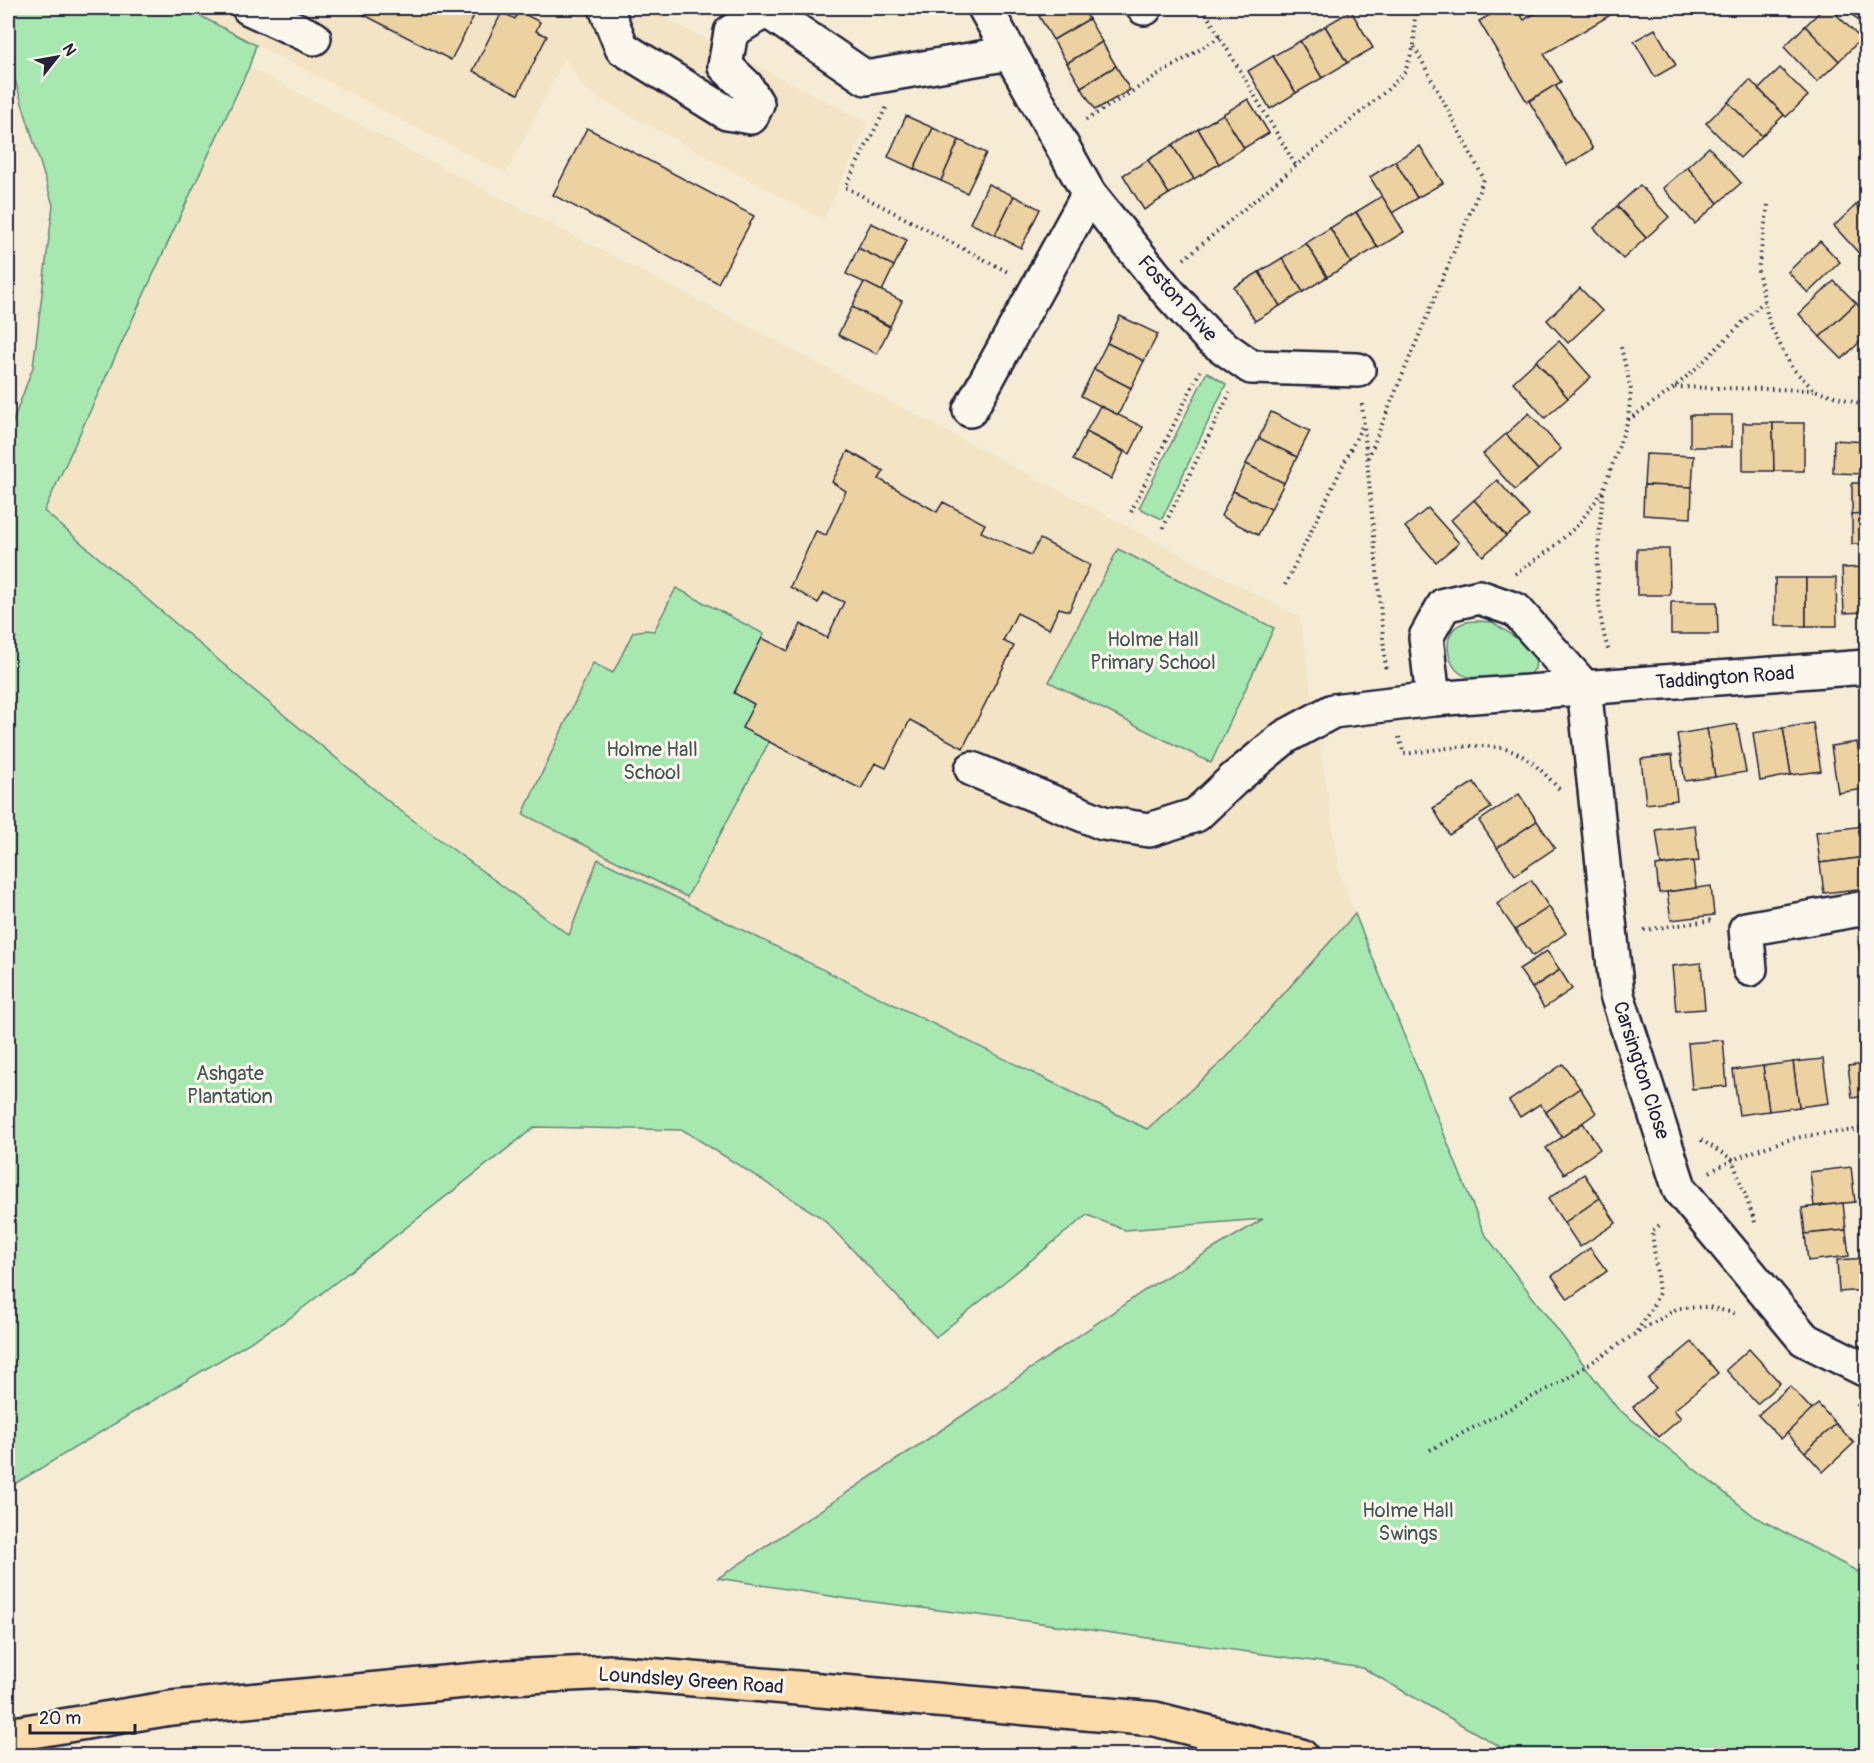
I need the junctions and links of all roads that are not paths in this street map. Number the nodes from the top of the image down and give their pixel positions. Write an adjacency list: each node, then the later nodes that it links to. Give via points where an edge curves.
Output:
1 (249, 8): 4 (street)
2 (606, 8): 5 (street, via 622,48 727,113 751,117 758,104 725,66 731,32 766,10 866,78)
3 (985, 8): 5 (street, Foston Drive)
4 (314, 38)
5 (1010, 53): 6 (street, Foston Drive)
6 (1089, 194): 7 (street, Foston Drive, via 1209,337 1251,367); 8 (street)
7 (1359, 370)
8 (970, 410)
9 (1866, 667): 10 (street, Taddington Road)
10 (1584, 687): 11 (street, Taddington Road); 11 (street, via 1516,610 1479,597 1444,605 1426,637); 15 (street, Carsington Close, via 1617,995 1685,1196 1804,1339)
11 (1433, 699): 12 (street, Taddington Road, via 1333,711 1285,737 1196,815 1149,830 1103,823)
12 (972, 769)
13 (1866, 908): 14 (street, via 1746,929)
14 (1750, 969)
15 (1866, 1370)
16 (8, 1735): 17 (main road, Loundsley Green Road, via 171,1708 508,1677 612,1672 1155,1719)
17 (1301, 1755)

